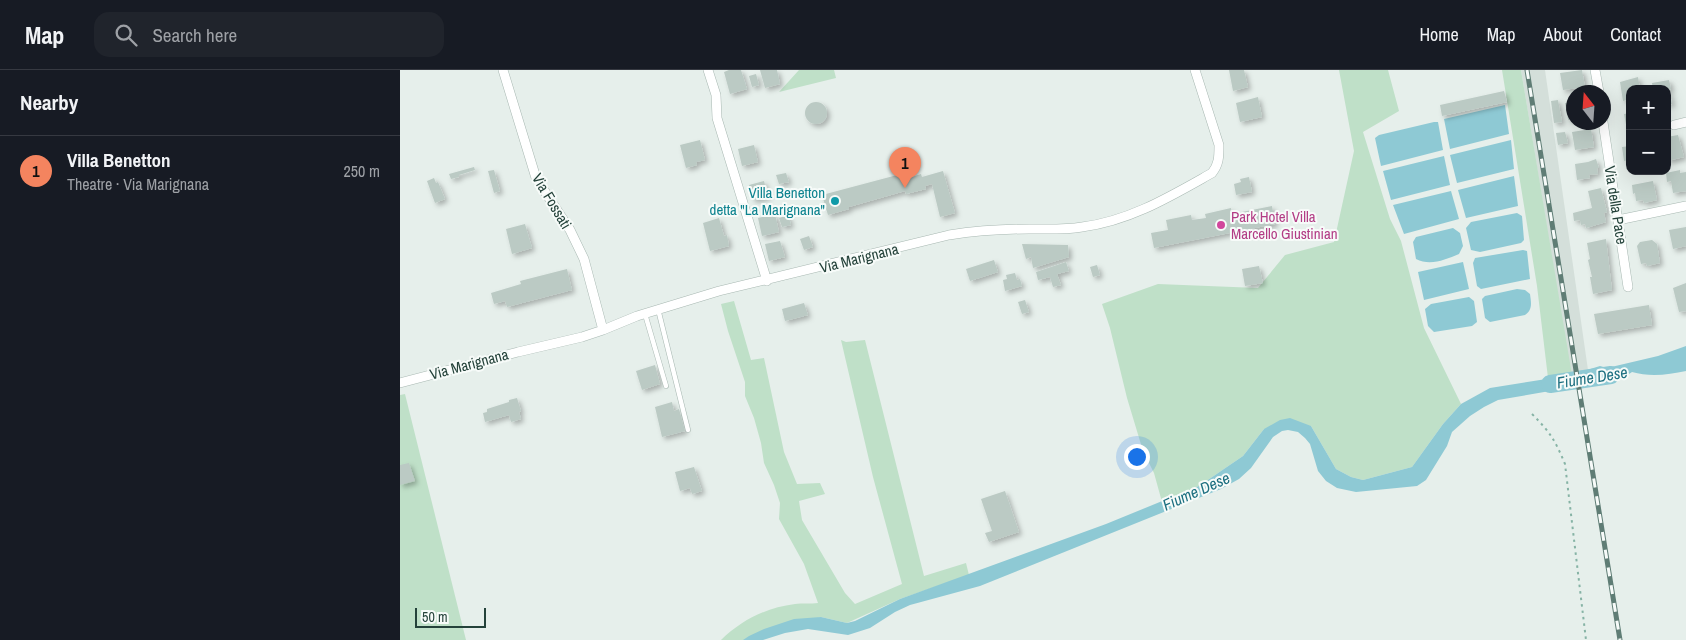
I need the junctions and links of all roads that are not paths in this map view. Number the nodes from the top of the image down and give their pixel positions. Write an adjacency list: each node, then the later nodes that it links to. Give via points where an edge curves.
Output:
1 (503, 70): 15 (street, Via Fossati, via 536,178 570,230 584,259)
2 (708, 70): 11 (street, via 716,95 717,118)
3 (1195, 70): 11 (street, Via Marignana, via 1219,145 1217,166 1212,173 1160,202 1128,216 1085,227 949,235)
4 (1596, 70): 5 (street)
5 (1598, 85)
6 (1686, 122): 7 (street)
7 (1674, 124)
8 (1604, 130): 10 (street, Via della Pace)
9 (1686, 206): 10 (street)
10 (1618, 220): 12 (street, Via della Pace)
11 (767, 281): 13 (street, Via Marignana)
12 (1628, 287)
13 (658, 309): 14 (street, Via Marignana); 18 (lane)
14 (644, 314): 15 (street, Via Marignana); 17 (lane)
15 (603, 330): 16 (street, Via Marignana)
16 (400, 383)
17 (666, 386)
18 (688, 430)

